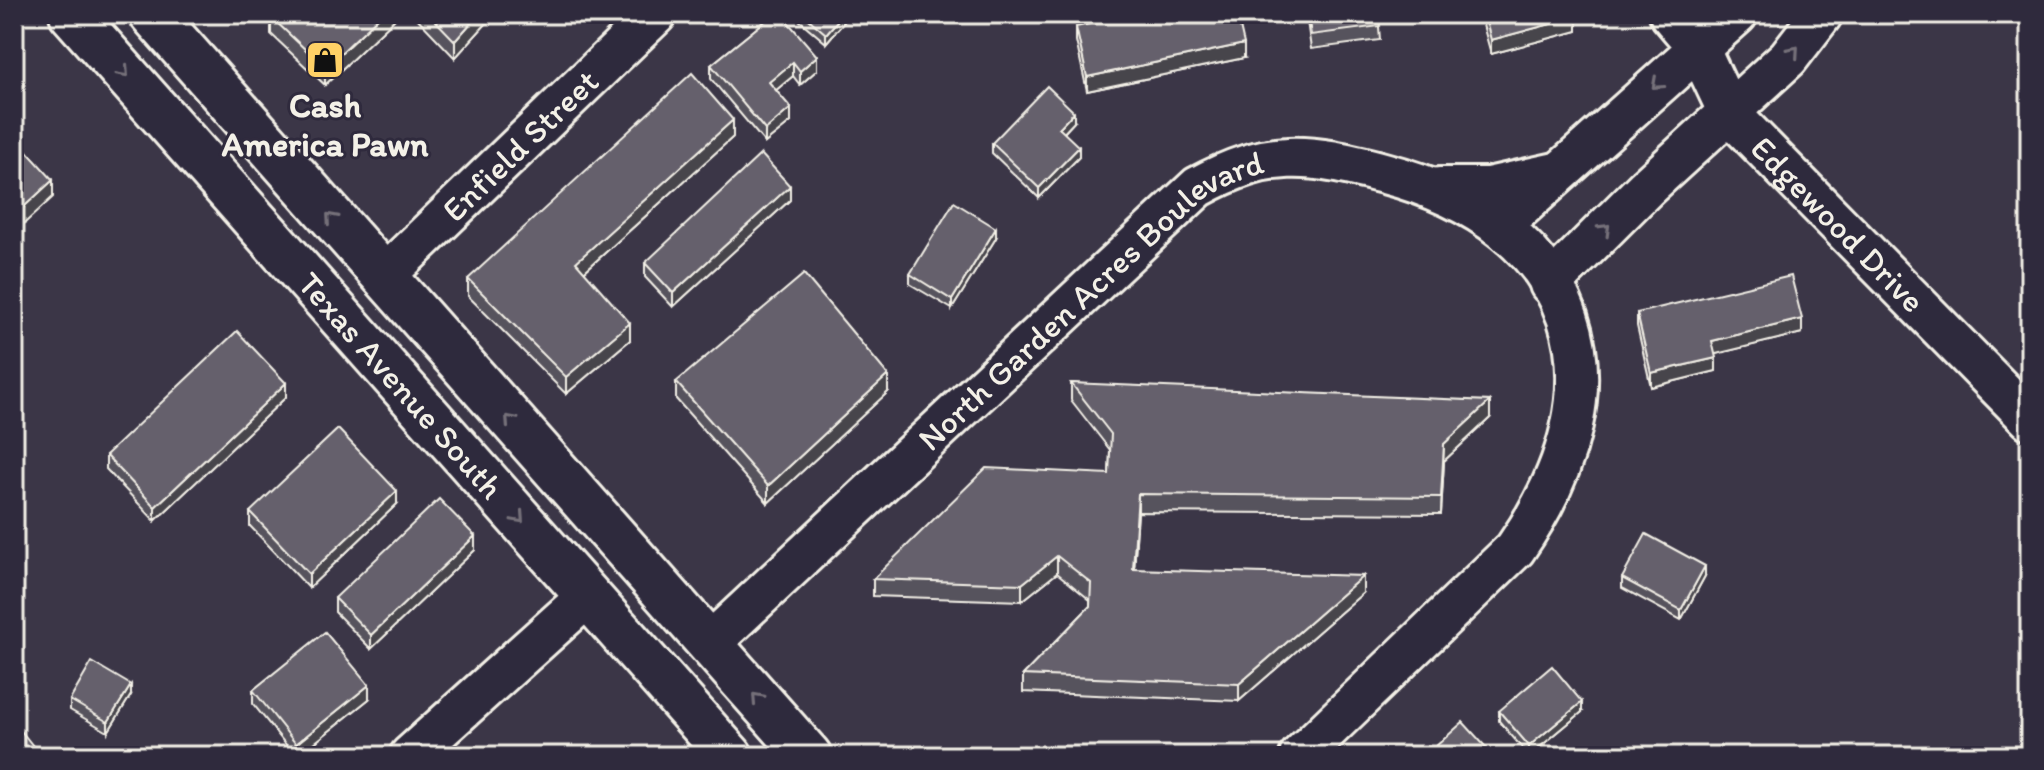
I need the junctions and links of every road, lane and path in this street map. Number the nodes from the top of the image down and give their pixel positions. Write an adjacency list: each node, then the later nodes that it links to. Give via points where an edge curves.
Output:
1 (72, 14): 15 (main road, Texas Avenue South, one-way to 15)
2 (152, 14): 12 (main road, Texas Avenue South, one-way to 2)
3 (656, 14): 12 (street, Enfield Street)
4 (1670, 14): 7 (street, Edgewood Drive)
5 (1737, 14): 7 (street)
6 (1822, 14): 8 (street, one-way to 6, via 1788,58)
7 (1698, 47): 8 (street, Edgewood Drive); 9 (street, one-way to 9)
8 (1729, 113): 13 (street, one-way to 8); 14 (street, Edgewood Drive)
9 (1560, 172): 10 (street, via 1488,188); 11 (street)
10 (1439, 188): 11 (street, North Garden Acres Boulevard); 16 (street, North Garden Acres Boulevard, via 1326,157 1287,156 1236,167 1198,187)
11 (1515, 238): 13 (street)
12 (383, 277): 16 (main road, Texas Avenue South, one-way to 12)
13 (1550, 284): 20 (street, via 1578,350 1578,395 1571,438 1538,516 1515,549)
14 (2030, 419)
15 (588, 596): 17 (street); 18 (main road, Texas Avenue South)
16 (709, 644): 19 (main road, Texas Avenue South, one-way to 16)
17 (410, 756)
18 (730, 756)
19 (809, 756)
20 (1300, 756)

